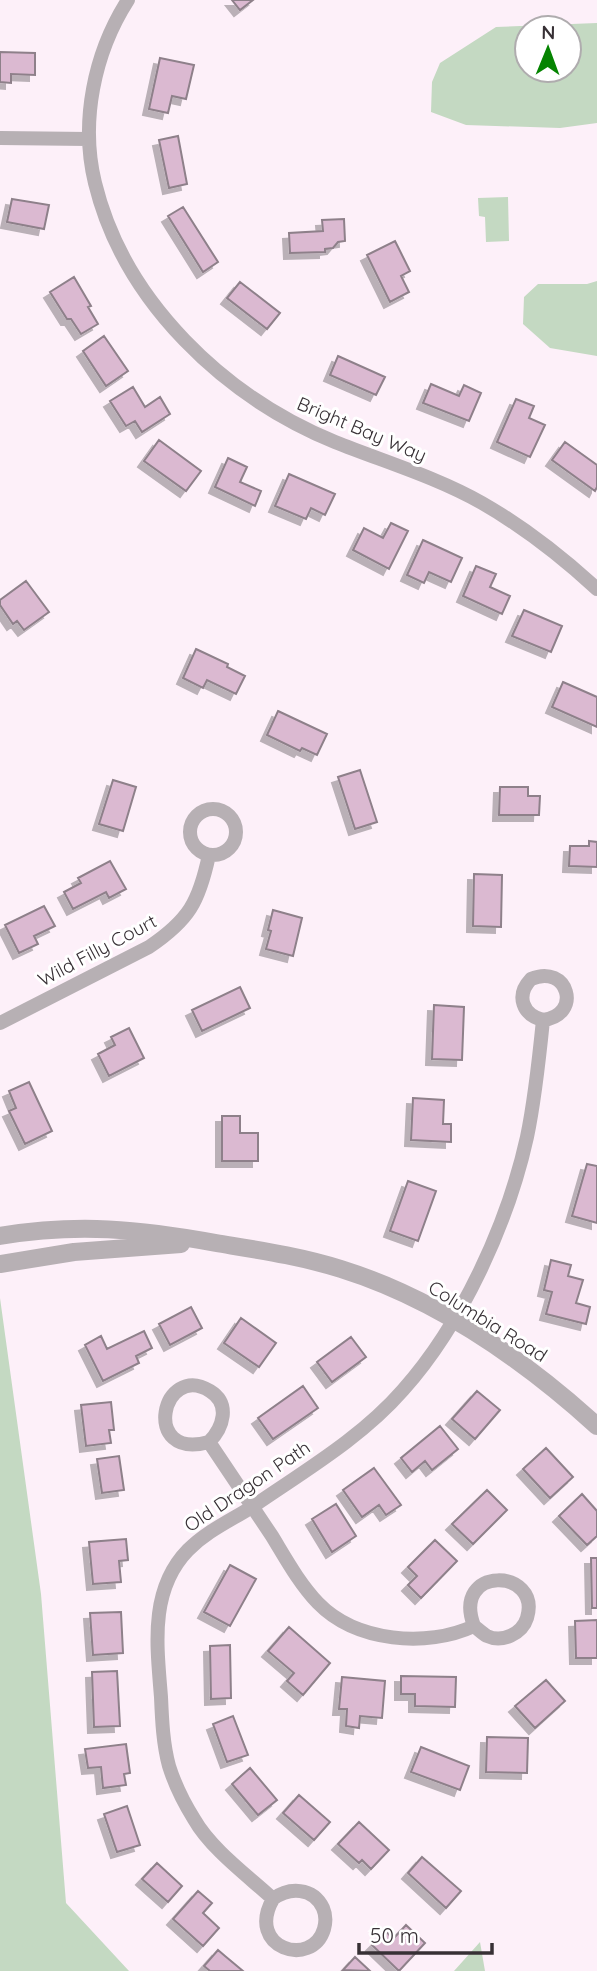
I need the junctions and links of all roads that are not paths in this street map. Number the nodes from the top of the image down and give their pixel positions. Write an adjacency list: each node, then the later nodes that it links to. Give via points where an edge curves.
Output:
1 (128, 0): 3 (street, Bright Bay Way, via 96,74)
2 (0, 138): 3 (street)
3 (88, 139): 4 (street, Bright Bay Way, via 98,197 127,264 168,322 197,353 250,396 295,423 483,503 554,552)
4 (597, 589)
5 (209, 855): 7 (street, Wild Filly Court, via 197,900 171,932)
6 (543, 1020): 11 (street, Old Dragon Path, via 526,1140 490,1249)
7 (0, 1023)
8 (0, 1236): 9 (street, Columbia Road, via 121,1228)
9 (221, 1244): 10 (street, Columbia Road, via 110,1248); 11 (street, Columbia Road, via 341,1269)
10 (0, 1264)
11 (454, 1320): 12 (street, Columbia Road, via 559,1392); 14 (street, Old Dragon Path, via 404,1390 381,1413)
12 (597, 1426)
13 (209, 1442): 13 (street, via 223,1420 217,1398 200,1387 178,1391 164,1409 170,1434 195,1446); 14 (street)
14 (253, 1507): 15 (street, via 301,1581 338,1619 370,1632 408,1638 457,1634); 16 (street, Old Dragon Path, via 208,1532 187,1551 162,1596 157,1648 163,1735 180,1795 196,1823 221,1851)
15 (474, 1626): 15 (street, via 498,1639 519,1632 526,1623 527,1598 510,1581 487,1581 471,1598)
16 (273, 1899): 16 (street, via 265,1924 280,1947 305,1949 323,1934 324,1910 308,1892 292,1890)

